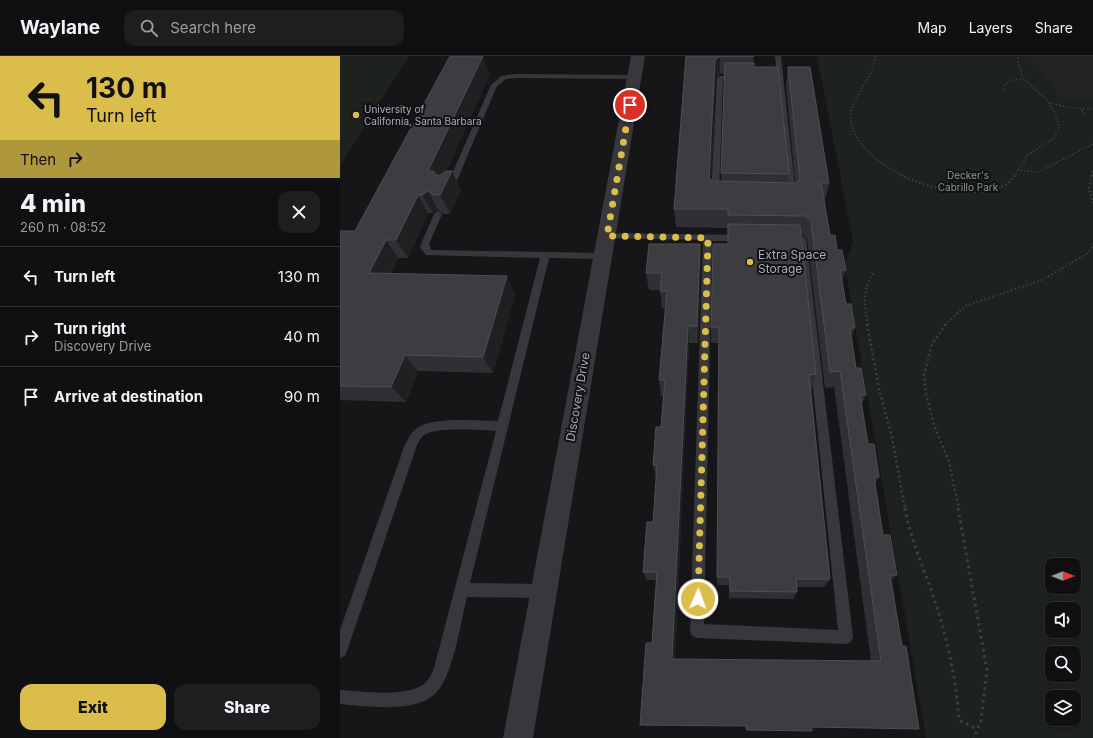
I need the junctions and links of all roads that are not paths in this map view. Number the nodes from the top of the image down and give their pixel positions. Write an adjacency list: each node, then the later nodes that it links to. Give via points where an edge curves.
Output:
1 (638, 56): 3 (street, Discovery Drive)
2 (778, 56): 7 (lane, via 776,78 792,197)
3 (634, 77): 5 (lane, via 516,76 498,81); 12 (street, Discovery Drive)
4 (750, 78): 6 (lane, via 720,78 715,196)
5 (449, 190)
6 (723, 196)
7 (785, 197)
8 (438, 214): 13 (lane, via 425,248 429,253)
9 (708, 238): 10 (lane); 11 (lane, via 697,630 846,637 802,239); 12 (lane)
10 (755, 238)
11 (779, 239)
12 (605, 246): 13 (lane); 16 (street, Discovery Drive)
13 (545, 256): 14 (lane)
14 (502, 426): 15 (lane); 17 (lane, via 438,426 420,432 415,438)
15 (461, 590): 16 (lane); 18 (lane, via 444,662 429,688 416,696 402,698)
16 (544, 591): 19 (street, Discovery Drive)
17 (340, 650)
18 (340, 697)
19 (518, 738)

